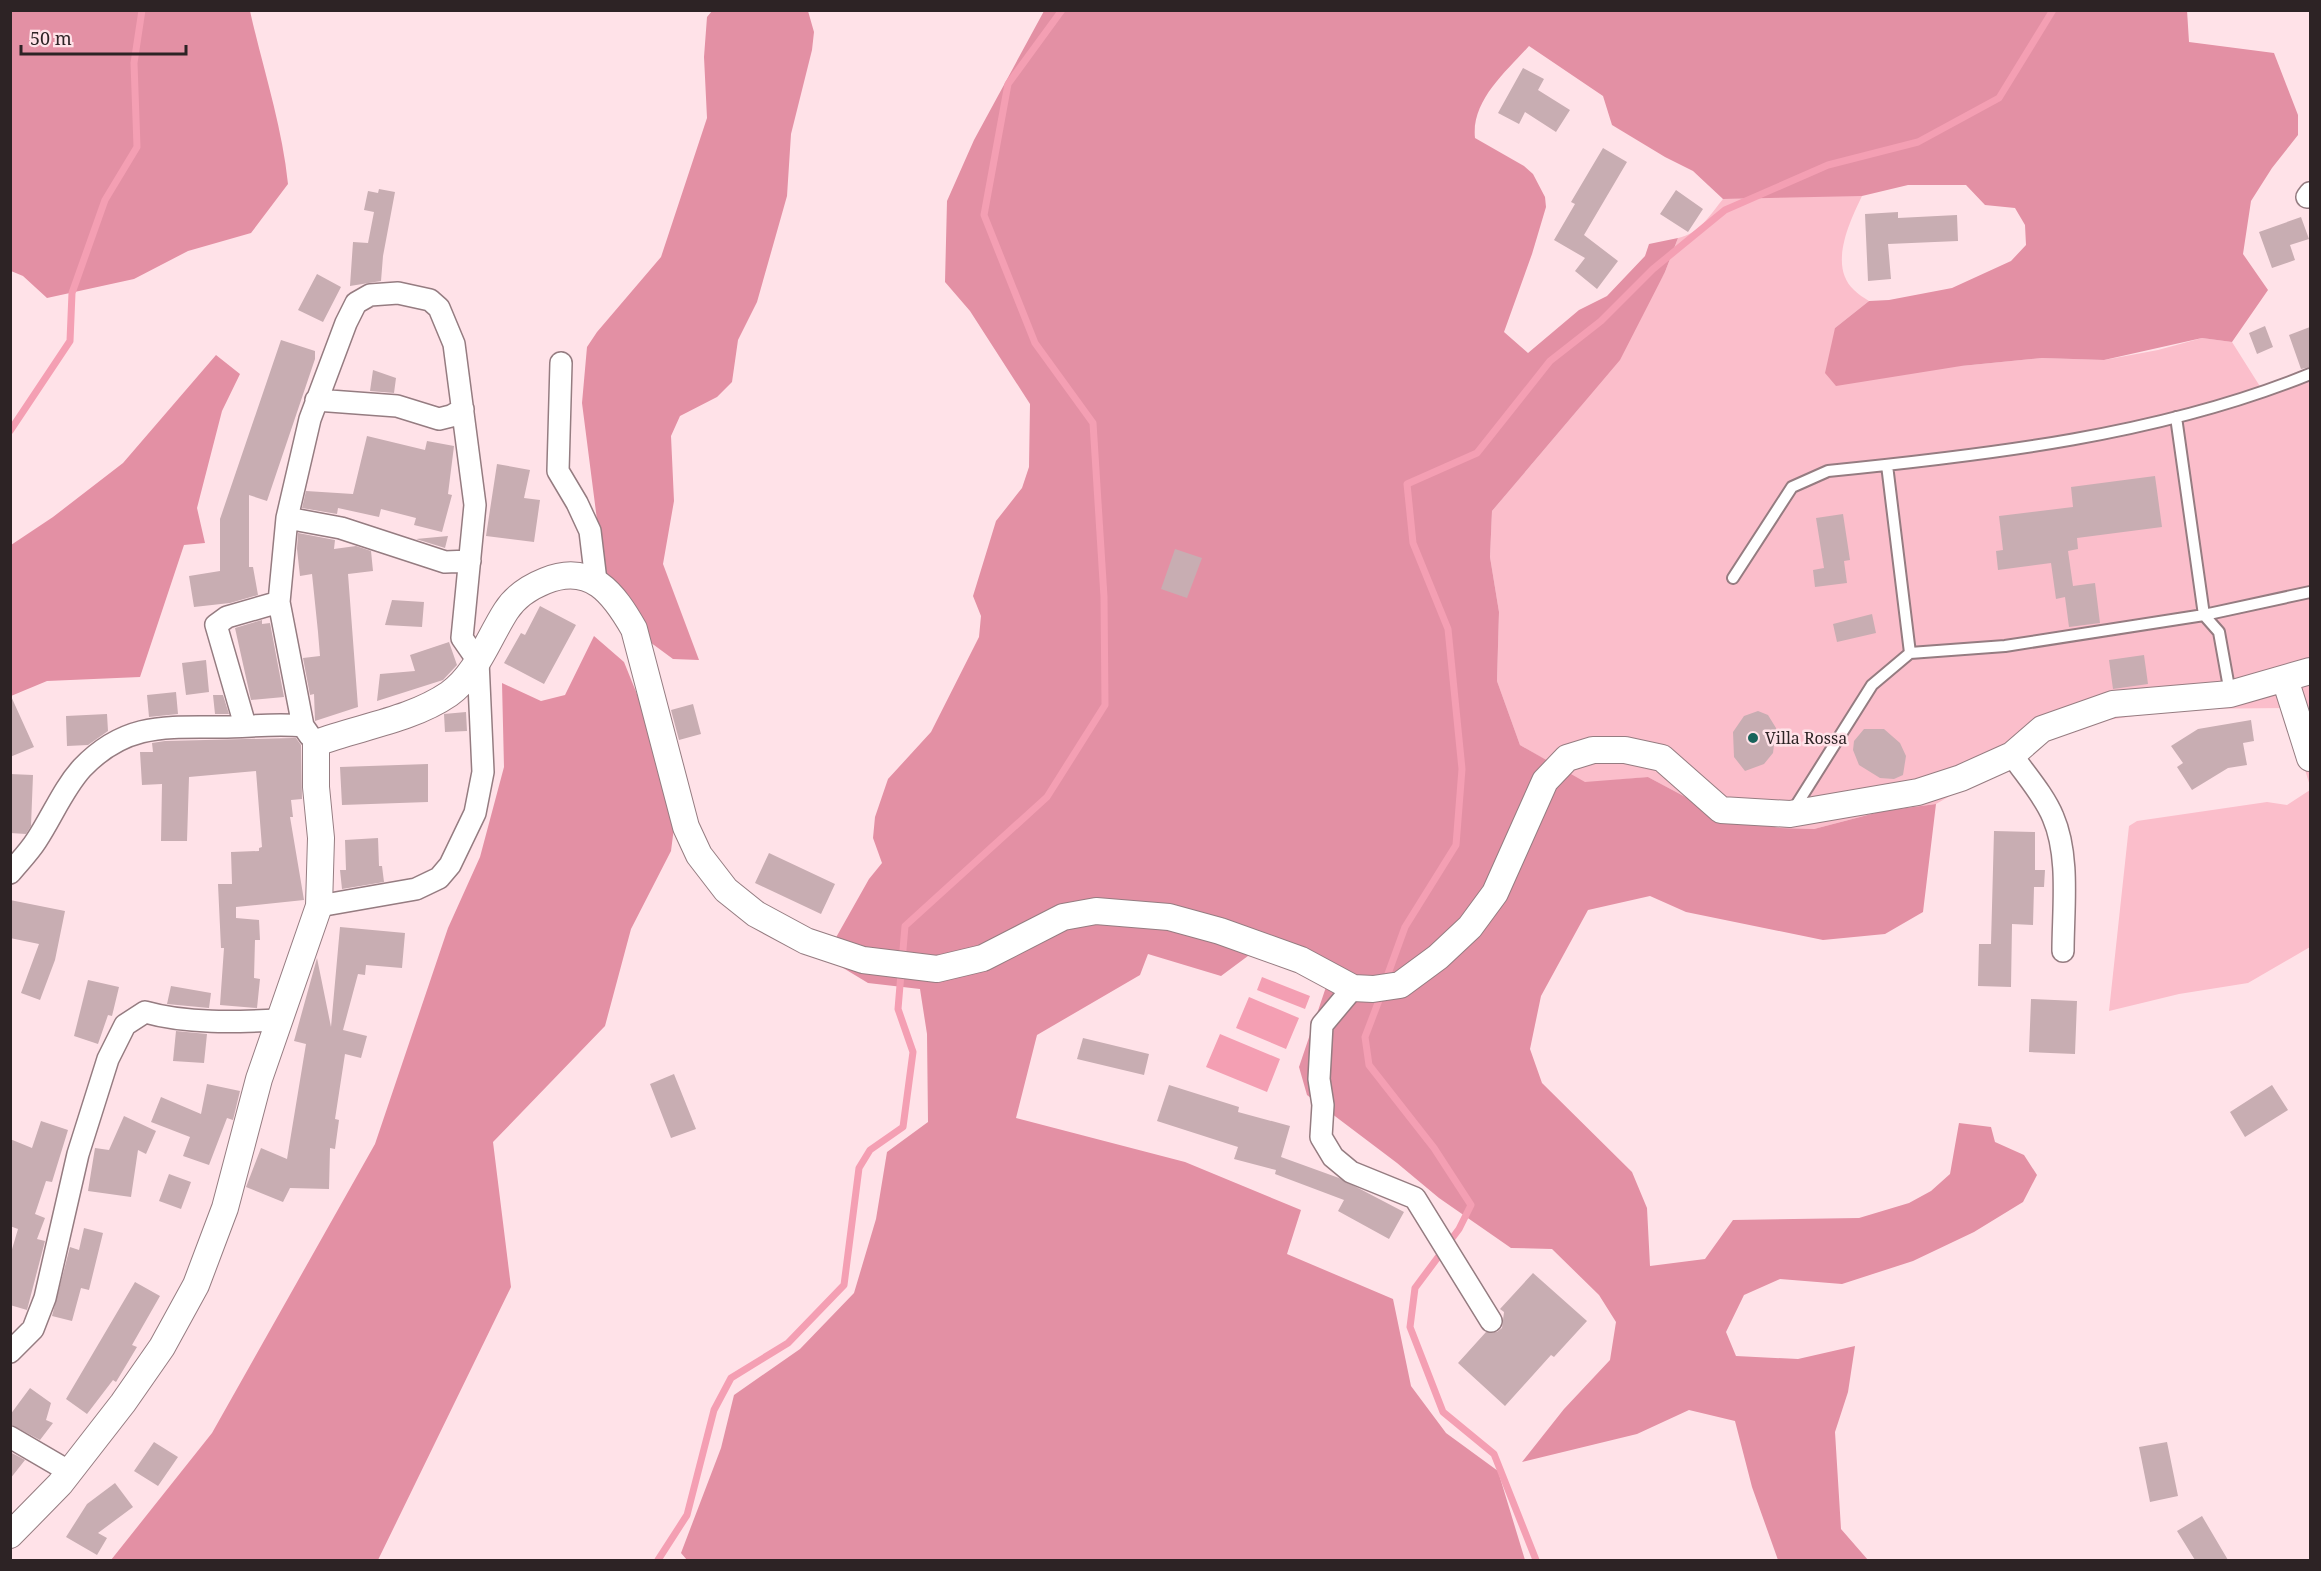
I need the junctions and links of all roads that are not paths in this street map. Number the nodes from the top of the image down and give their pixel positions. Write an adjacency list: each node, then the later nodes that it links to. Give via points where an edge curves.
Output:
1 (561, 363): 10 (street, via 558,471 590,531)
2 (2310, 374): 5 (lane, via 2275,389)
3 (316, 400): 4 (street, via 397,406 439,419); 4 (street, via 356,303 370,295 398,293 430,300 440,308 454,344); 7 (street)
4 (463, 409): 8 (street, via 475,505)
5 (2176, 417): 6 (lane, via 2071,439); 13 (lane)
6 (1887, 465): 9 (lane, via 1828,471 1792,487); 14 (lane)
7 (287, 518): 8 (street, via 341,528 445,562); 12 (street)
8 (470, 561): 15 (street, via 462,638)
9 (1733, 578)
10 (596, 581): 15 (street, via 581,575 559,575 524,592 507,609); 27 (street, via 620,605 634,629 686,826 699,855 726,891 756,914 806,941 863,960 937,969 983,958 1063,916 1096,911 1168,917 1301,960)
11 (2310, 592): 13 (lane)
12 (279, 602): 19 (street, via 227,617 216,625); 20 (street)
13 (2204, 615): 14 (lane, via 2005,646); 18 (lane, via 2219,632)
14 (1910, 653): 23 (lane, via 1872,684)
15 (478, 661): 20 (street, via 449,693 409,713); 25 (street, via 483,772 475,813 450,865 439,878 416,889)
16 (2310, 671): 17 (street)
17 (2285, 679): 18 (street); 22 (street)
18 (2230, 694): 21 (street, via 2113,704 2042,729)
19 (245, 725): 20 (street, via 276,723); 24 (street, via 143,729 103,751 82,768 36,842)
20 (309, 735): 25 (street, via 321,838)
21 (2012, 755): 23 (street, via 1918,792); 26 (street, via 2053,815 2059,833)
22 (2310, 758)
23 (1790, 814): 27 (street, via 1721,810 1662,758 1625,750 1593,750 1567,758 1545,782 1494,893 1470,927 1400,986)
24 (10, 873)
25 (319, 906): 28 (street)
26 (2063, 951)
27 (1363, 988): 29 (street, via 1322,1025 1321,1137 1333,1157 1351,1172 1415,1198)
28 (279, 1020): 30 (street, via 239,1022 145,1012 125,1025 108,1059 78,1154 45,1298 33,1329); 32 (street, via 225,1208 196,1285 162,1347)
29 (1491, 1321)
30 (10, 1352)
31 (10, 1437): 32 (street)
32 (70, 1472): 33 (street)
33 (10, 1534)

